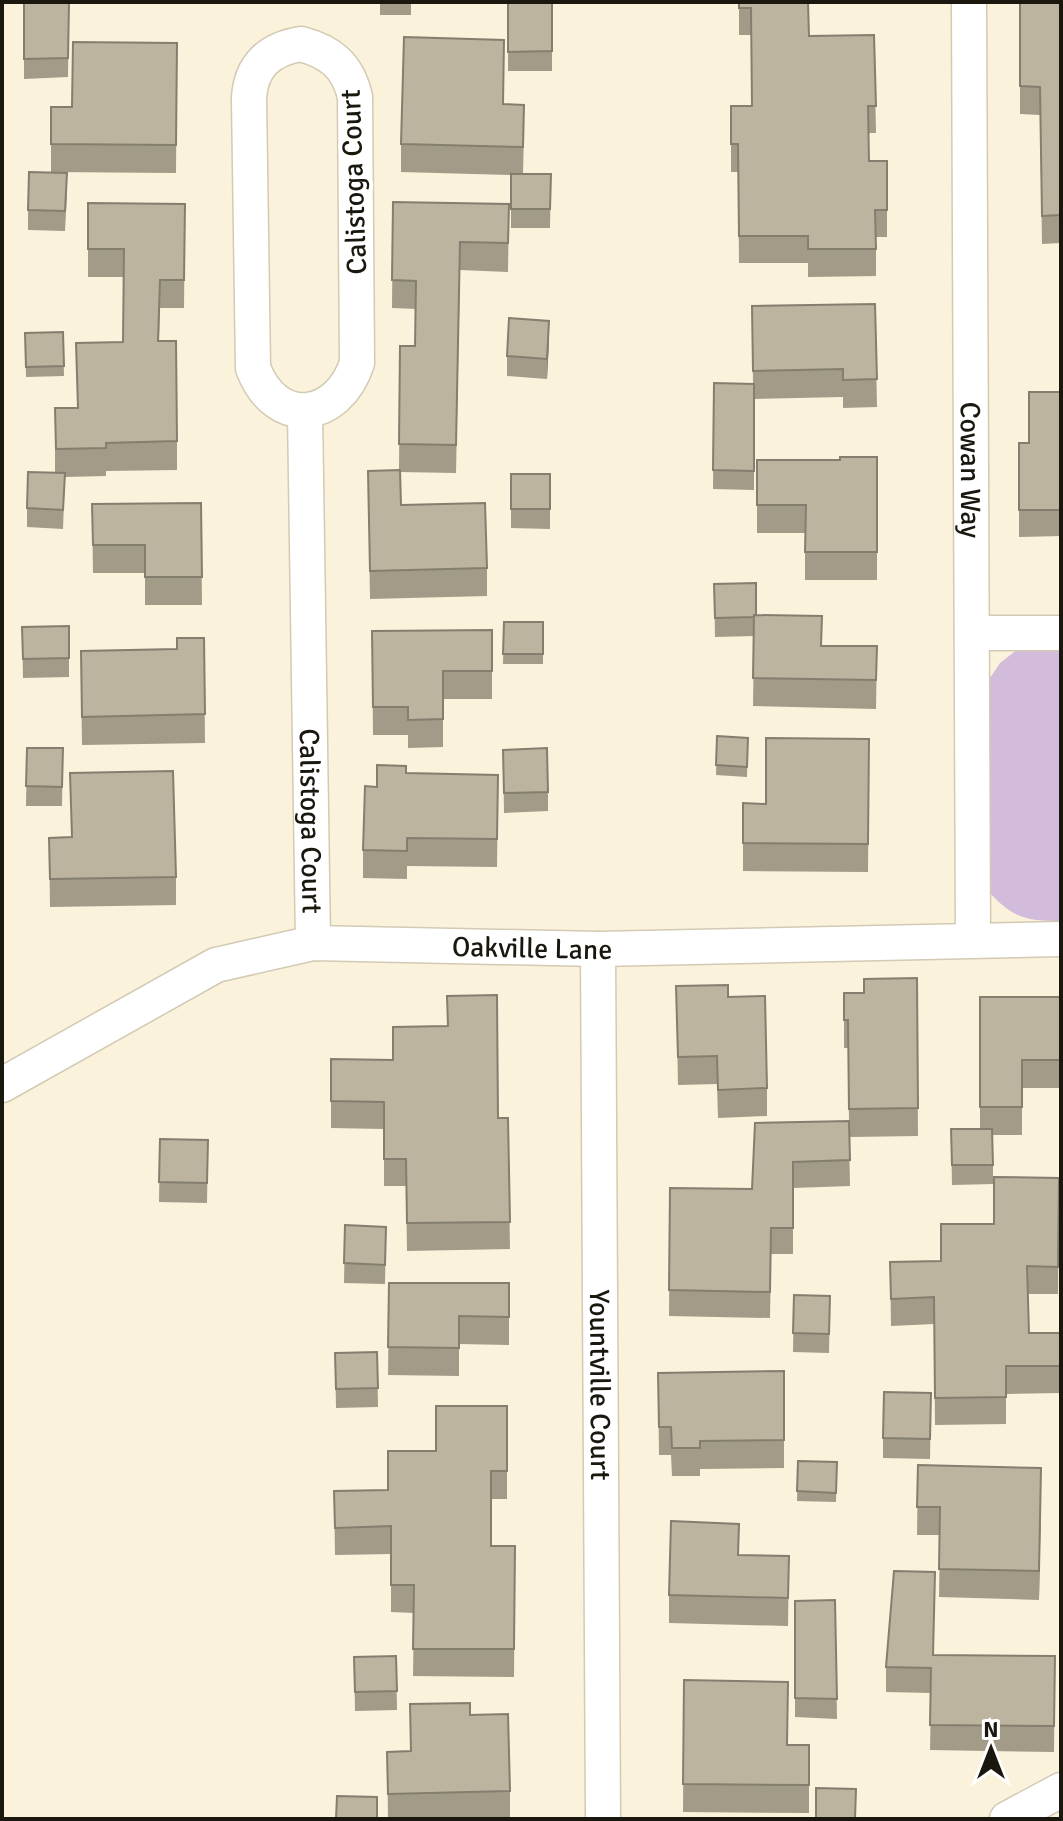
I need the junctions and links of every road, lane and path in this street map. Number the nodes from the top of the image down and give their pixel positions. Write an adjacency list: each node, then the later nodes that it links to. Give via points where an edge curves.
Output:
1 (969, 2): 3 (street, Cowan Way)
2 (305, 411): 2 (street, Calistoga Court, via 275,401 253,368 249,98 250,81 262,60 281,47 301,44 321,49 341,63 351,81 355,144 357,363 350,384 333,402); 7 (street, Calistoga Court)
3 (972, 633): 4 (street); 5 (street, Cowan Way)
4 (1061, 633)
5 (973, 939): 6 (street, Oakville Lane); 8 (street, Oakville Lane)
6 (1061, 939)
7 (313, 943): 8 (street, Oakville Lane); 9 (street, Oakville Lane, via 216,965)
8 (598, 949): 12 (street, Yountville Court)
9 (16, 1066): 10 (street, Oakville Lane)
10 (2, 1085)
11 (1061, 1790): 13 (street)
12 (603, 1819)
13 (1007, 1819)

